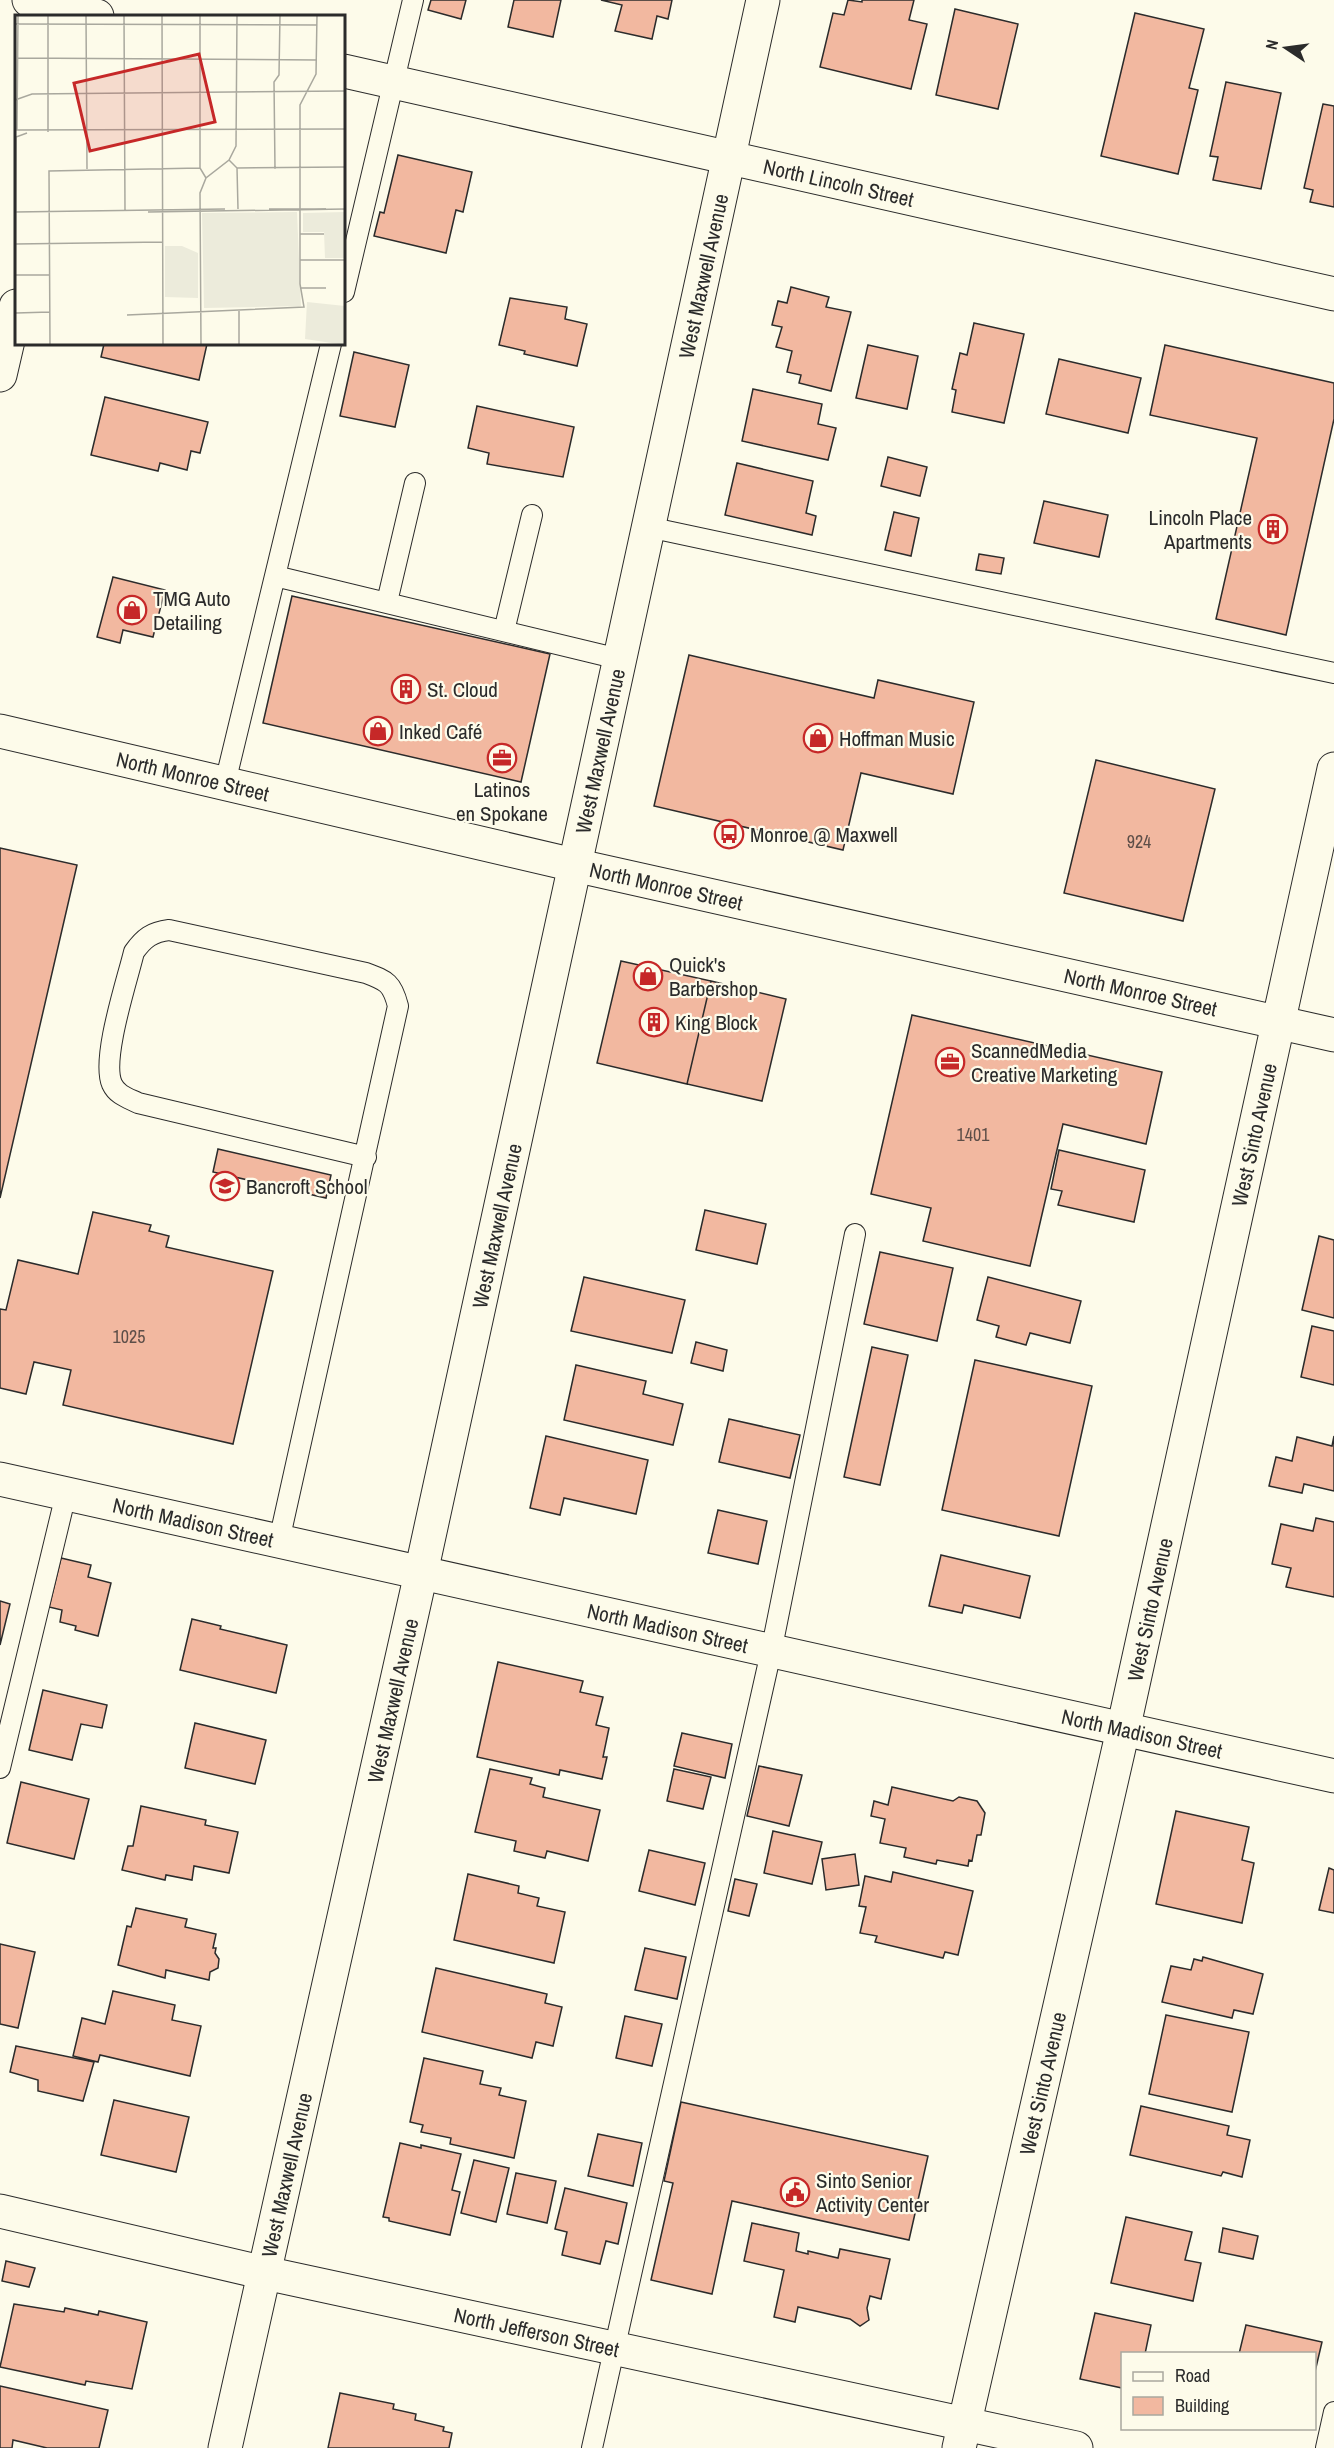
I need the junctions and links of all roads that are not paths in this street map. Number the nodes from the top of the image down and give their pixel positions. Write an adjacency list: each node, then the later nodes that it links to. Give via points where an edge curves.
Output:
1 (29, 0): 4 (street)
2 (413, 0): 6 (lane)
3 (763, 0): 7 (street, West Maxwell Avenue)
4 (90, 12)
5 (345, 71): 6 (street, North Lincoln Street)
6 (394, 83): 7 (street, North Lincoln Street); 8 (lane)
7 (729, 158): 9 (street, North Lincoln Street); 15 (street, West Maxwell Avenue)
8 (345, 288)
9 (1334, 294)
10 (15, 310): 12 (street)
11 (331, 345): 16 (lane)
12 (0, 375)
13 (415, 483): 17 (lane)
14 (532, 515): 18 (lane)
15 (648, 527): 19 (street, West Maxwell Avenue); 20 (lane)
16 (275, 576): 17 (lane); 23 (lane)
17 (387, 602): 18 (lane)
18 (504, 631): 19 (lane)
19 (619, 658): 24 (street, West Maxwell Avenue)
20 (1334, 673)
21 (0, 731): 23 (street, North Monroe Street)
22 (1334, 769): 25 (street, West Sinto Avenue)
23 (225, 783): 24 (street, North Monroe Street)
24 (574, 865): 25 (street, North Monroe Street); 32 (street, West Maxwell Avenue)
25 (1277, 1023): 26 (street, North Monroe Street); 34 (street, West Sinto Avenue)
26 (1334, 1035)
27 (366, 1157): 27 (lane, via 398,1006 394,988 366,974 169,930 155,932 142,941 134,952 110,1051 108,1069 112,1086 122,1096); 31 (lane)
28 (855, 1234): 33 (lane)
29 (0, 1479): 30 (street, North Madison Street)
30 (66, 1494): 31 (street, North Madison Street); 35 (lane)
31 (279, 1541): 32 (street, North Madison Street)
32 (422, 1573): 33 (street, North Madison Street); 38 (street, West Maxwell Avenue)
33 (771, 1652): 34 (street, North Madison Street); 39 (lane)
34 (1123, 1730): 36 (street, North Madison Street); 41 (street, West Sinto Avenue)
35 (0, 1768)
36 (1334, 1776)
37 (0, 2211): 38 (street, North Jefferson Street)
38 (265, 2272): 39 (street, North Jefferson Street); 42 (street, West Maxwell Avenue)
39 (615, 2347): 41 (street, North Jefferson Street); 43 (lane)
40 (1334, 2412): 45 (lane)
41 (961, 2435): 44 (street, North Jefferson Street)
42 (225, 2448)
43 (592, 2448)
44 (1076, 2448)
45 (1326, 2448)

